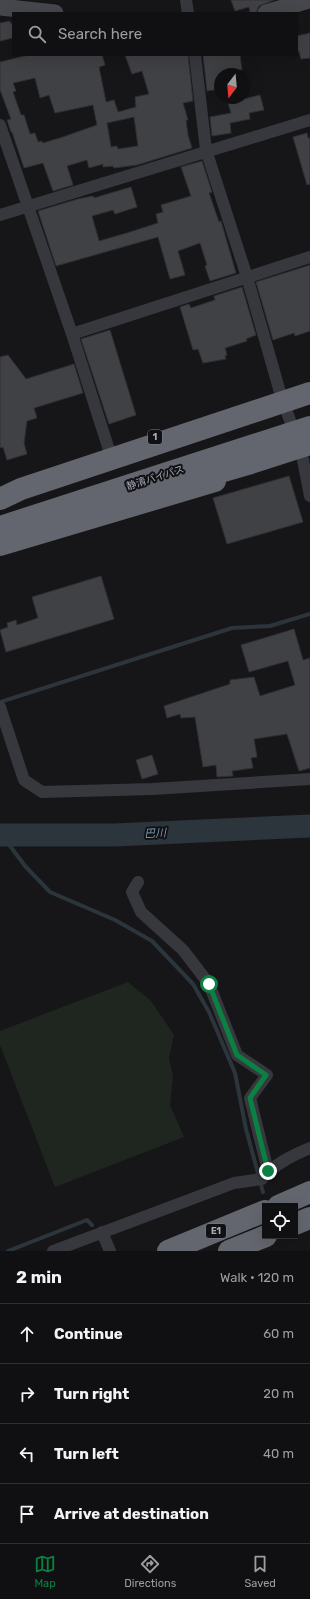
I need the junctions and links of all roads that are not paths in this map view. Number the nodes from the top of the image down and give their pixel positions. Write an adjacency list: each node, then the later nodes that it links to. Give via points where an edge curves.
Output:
1 (186, 0): 5 (street)
2 (309, 0): 6 (street)
3 (0, 7): 4 (street)
4 (47, 12)
5 (188, 12)
6 (269, 12)
7 (195, 56): 10 (street)
8 (310, 120): 10 (street)
9 (0, 125): 11 (street)
10 (206, 150): 11 (street); 14 (street)
11 (28, 206): 12 (street); 15 (street)
12 (0, 215)
13 (310, 257): 14 (street)
14 (247, 277): 15 (street); 17 (street)
15 (72, 334): 22 (street)
16 (310, 382): 17 (highway, 1)
17 (280, 392): 21 (street); 22 (highway, 1)
18 (310, 393): 25 (highway, bridge, via 21,489)
19 (310, 410): 26 (highway, 静清バイパス / 1)
20 (310, 427): 27 (highway, 静清バイパス, bridge)
21 (307, 450): 24 (street); 28 (highway, bridge, via 248,464 54,519); 29 (highway)
22 (110, 453): 23 (highway, 1)
23 (0, 492)
24 (310, 496)
25 (0, 499)
26 (0, 508)
27 (0, 527)
28 (0, 530)
29 (0, 545)
30 (0, 706): 31 (street, via 24,780 42,792 153,789)
31 (310, 779)
32 (138, 882): 34 (street, via 132,892 141,912 183,950 209,984 237,1055 266,1075 250,1098)
33 (310, 1148): 34 (street)
34 (265, 1175): 40 (street, via 234,1183)
35 (310, 1192): 36 (highway)
36 (285, 1203)
37 (262, 1213): 44 (highway, E1)
38 (310, 1218): 39 (highway)
39 (298, 1223)
40 (102, 1232): 42 (street); 43 (street)
41 (262, 1238): 45 (highway, E1)
42 (54, 1251)
43 (110, 1251)
44 (168, 1251)
45 (229, 1251)

